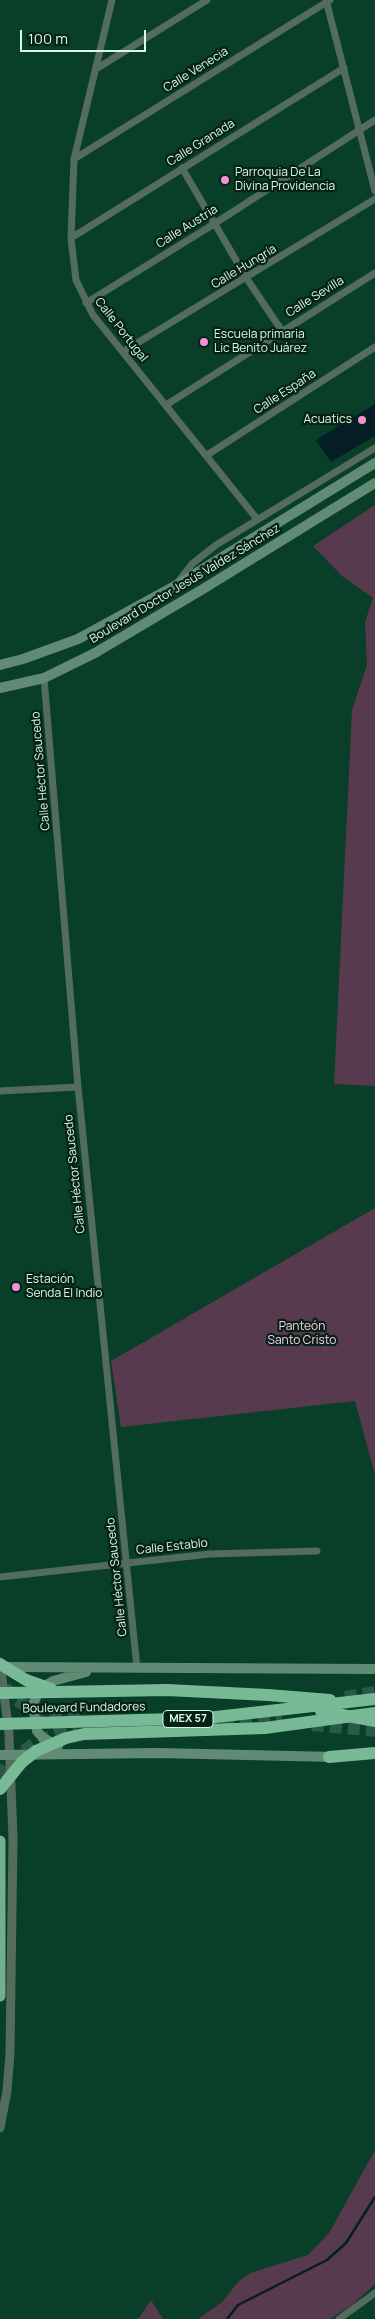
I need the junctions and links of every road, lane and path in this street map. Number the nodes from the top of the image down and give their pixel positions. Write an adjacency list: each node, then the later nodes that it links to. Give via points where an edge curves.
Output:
1 (112, 0): 5 (street, Calle Portugal)
2 (206, 0): 5 (street)
3 (327, 1): 4 (street); 8 (street, Calle Venecia)
4 (344, 68): 7 (street); 9 (street, Calle Granada)
5 (96, 69): 8 (street, Calle Portugal)
6 (375, 120): 7 (street, Calle Austria)
7 (359, 130): 10 (street); 12 (street, Calle Austria)
8 (74, 158): 13 (street, Calle Portugal)
9 (182, 168): 12 (street); 13 (street, Calle Granada)
10 (375, 191)
11 (375, 199): 15 (street, Calle Hungría)
12 (214, 224): 15 (street); 16 (street, Calle Austria)
13 (71, 238): 16 (street, Calle Portugal, via 76,280)
14 (375, 273): 17 (street, Calle Sevilla)
15 (246, 279): 17 (street); 19 (street, Calle Hungría)
16 (86, 303): 19 (street, Calle Portugal)
17 (282, 331): 20 (street, Calle Sevilla)
18 (375, 347): 22 (street, Calle España)
19 (124, 352): 20 (street, Calle Portugal)
20 (166, 405): 22 (street, Calle Portugal)
21 (375, 448): 25 (street, Boulevard Doctor Jesús Valdez Sánchez)
22 (208, 455): 25 (street, Calle Portugal)
23 (375, 463): 26 (main road, Boulevard Doctor Jesús Valdez Sánchez)
24 (375, 483): 28 (main road, Boulevard Doctor Jesús Valdez Sánchez, via 95,653)
25 (257, 519): 26 (street, Boulevard Doctor Jesús Valdez Sánchez, via 192,564)
26 (175, 586): 27 (main road, Boulevard Doctor Jesús Valdez Sánchez, via 78,639)
27 (0, 665)
28 (44, 678): 29 (main road, Boulevard Doctor Jesús Valdez Sánchez); 30 (street, Calle Héctor Saucedo)
29 (0, 688)
30 (78, 1087): 31 (street); 33 (street, Calle Héctor Saucedo)
31 (0, 1091)
32 (317, 1551): 33 (street, Calle Establo, via 210,1554)
33 (128, 1564): 34 (street, Calle Establo); 37 (street, Calle Héctor Saucedo)
34 (0, 1577)
35 (0, 1665): 36 (main road); 43 (highway, bridge, via 26,1680 60,1691 207,1697); 47 (street, via 8,1711)
36 (102, 1668): 37 (main road); 45 (main road, via 47,1684 37,1694 34,1705 36,1731 43,1738 58,1746)
37 (137, 1668): 38 (main road)
38 (375, 1669)
39 (0, 1694): 41 (highway, Boulevard Fundadores, bridge, via 217,1691)
40 (375, 1700): 44 (highway, Boulevard Fundadores / MEX 57, bridge, via 207,1718)
41 (375, 1706)
42 (375, 1713): 51 (highway, bridge, via 265,1728 84,1734 66,1738 36,1752 22,1762)
43 (375, 1721)
44 (0, 1724)
45 (89, 1753): 47 (main road); 48 (main road)
46 (375, 1753): 48 (highway)
47 (5, 1754): 51 (street)
48 (329, 1756): 49 (main road)
49 (375, 1758)
50 (0, 1776): 51 (street)
51 (6, 1789): 54 (street, via 10,2053)
52 (0, 1841): 53 (highway)
53 (0, 1996)
54 (0, 2128)
55 (375, 2293): 56 (street)
56 (339, 2319)

